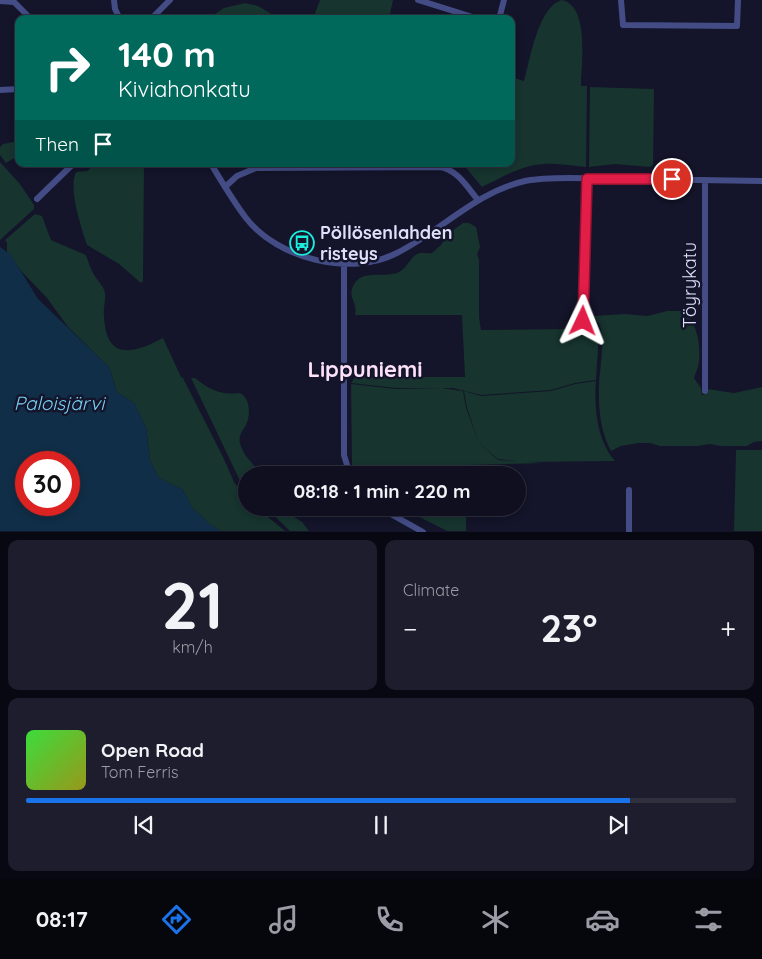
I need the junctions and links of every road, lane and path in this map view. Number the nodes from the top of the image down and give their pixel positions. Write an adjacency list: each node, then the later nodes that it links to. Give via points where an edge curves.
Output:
1 (114, 0): 10 (street)
2 (170, 0): 11 (street)
3 (418, 0): 12 (street)
4 (504, 0): 13 (street)
5 (621, 0): 6 (street, via 623,25 728,26 737,26)
6 (738, 0)
7 (0, 1): 8 (street)
8 (15, 1): 9 (street)
9 (27, 15)
10 (118, 15)
11 (155, 15)
12 (466, 15)
13 (500, 15)
14 (15, 89): 15 (street)
15 (0, 90)
16 (70, 167): 22 (street)
17 (213, 167): 21 (street)
18 (587, 179): 19 (street); 23 (street, via 526,181); 25 (street)
19 (705, 180): 20 (street); 26 (street, Töyrykatu)
20 (762, 181)
21 (225, 187): 23 (street, via 237,176 256,168 439,167 447,168 460,178); 24 (street, via 256,229 279,246 310,258)
22 (37, 199)
23 (478, 200): 24 (street, via 399,253 370,263)
24 (344, 263): 27 (street, via 344,455)
25 (583, 321)
26 (704, 391)
27 (347, 466)
28 (629, 490): 31 (street)
29 (394, 516): 30 (street)
30 (423, 532)
31 (629, 532)

